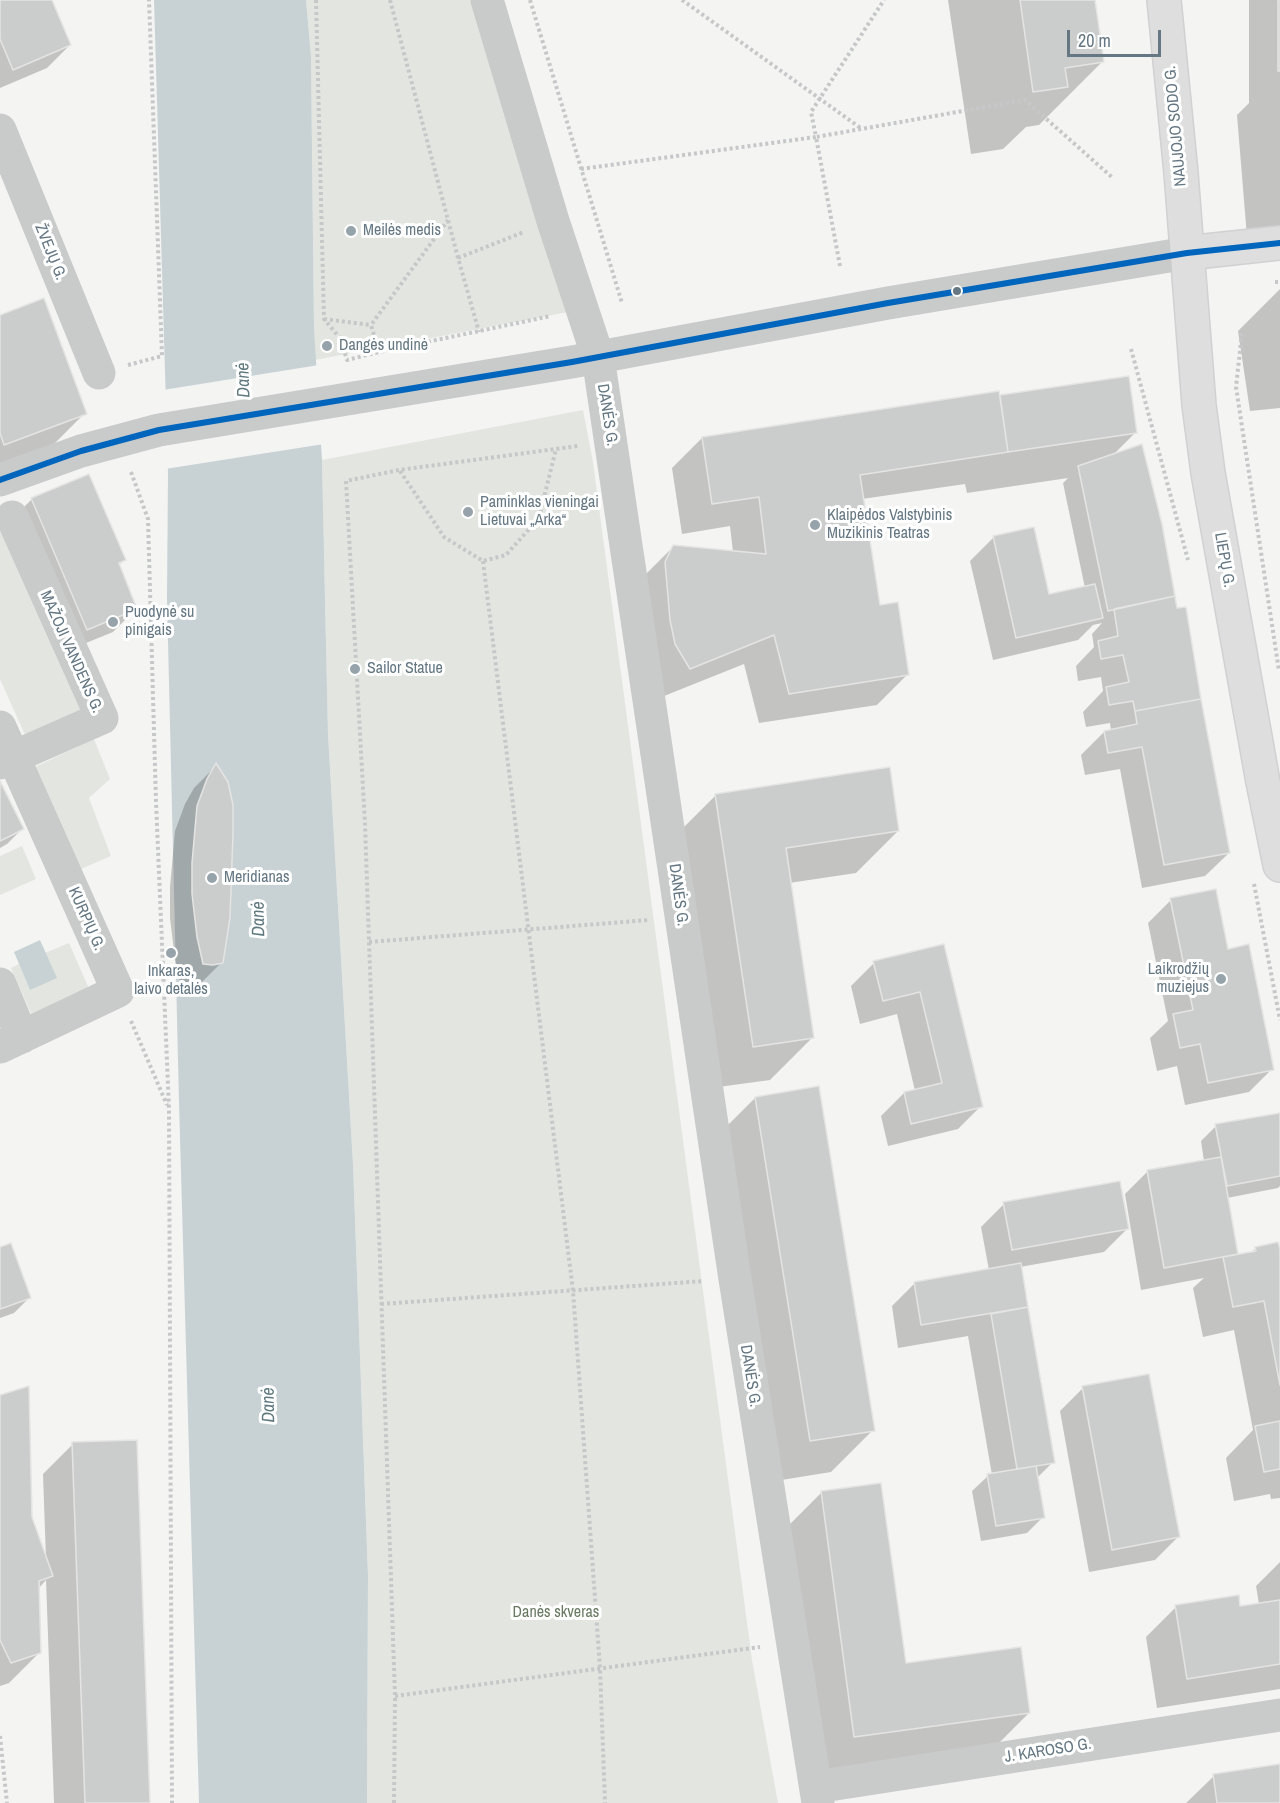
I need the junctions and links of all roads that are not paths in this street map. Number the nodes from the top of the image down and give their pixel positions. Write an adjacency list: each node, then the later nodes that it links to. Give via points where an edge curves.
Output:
1 (487, 0): 6 (street, DANĖS G.)
2 (1164, 0): 5 (main road, NAUJOJO SODO G.)
3 (4, 150): 7 (street, ŽVEJŲ G.)
4 (1280, 243): 5 (main road)
5 (1187, 253): 6 (street); 12 (main road, LIEPŲ G., via 1208,473)
6 (598, 357): 8 (street, via 159,430 81,451); 16 (street, DANĖS G., via 735,1279)
7 (99, 373)
8 (0, 480)
9 (12, 517): 11 (street, MAŽOJI VANDENS G., via 102,718)
10 (0, 727): 11 (street, KURPIŲ G.)
11 (7, 760): 14 (street, KURPIŲ G., via 118,991)
12 (1280, 865)
13 (0, 984): 14 (street)
14 (11, 1042)
15 (1280, 1715): 16 (street, J. KAROSO G.)
16 (817, 1795)

